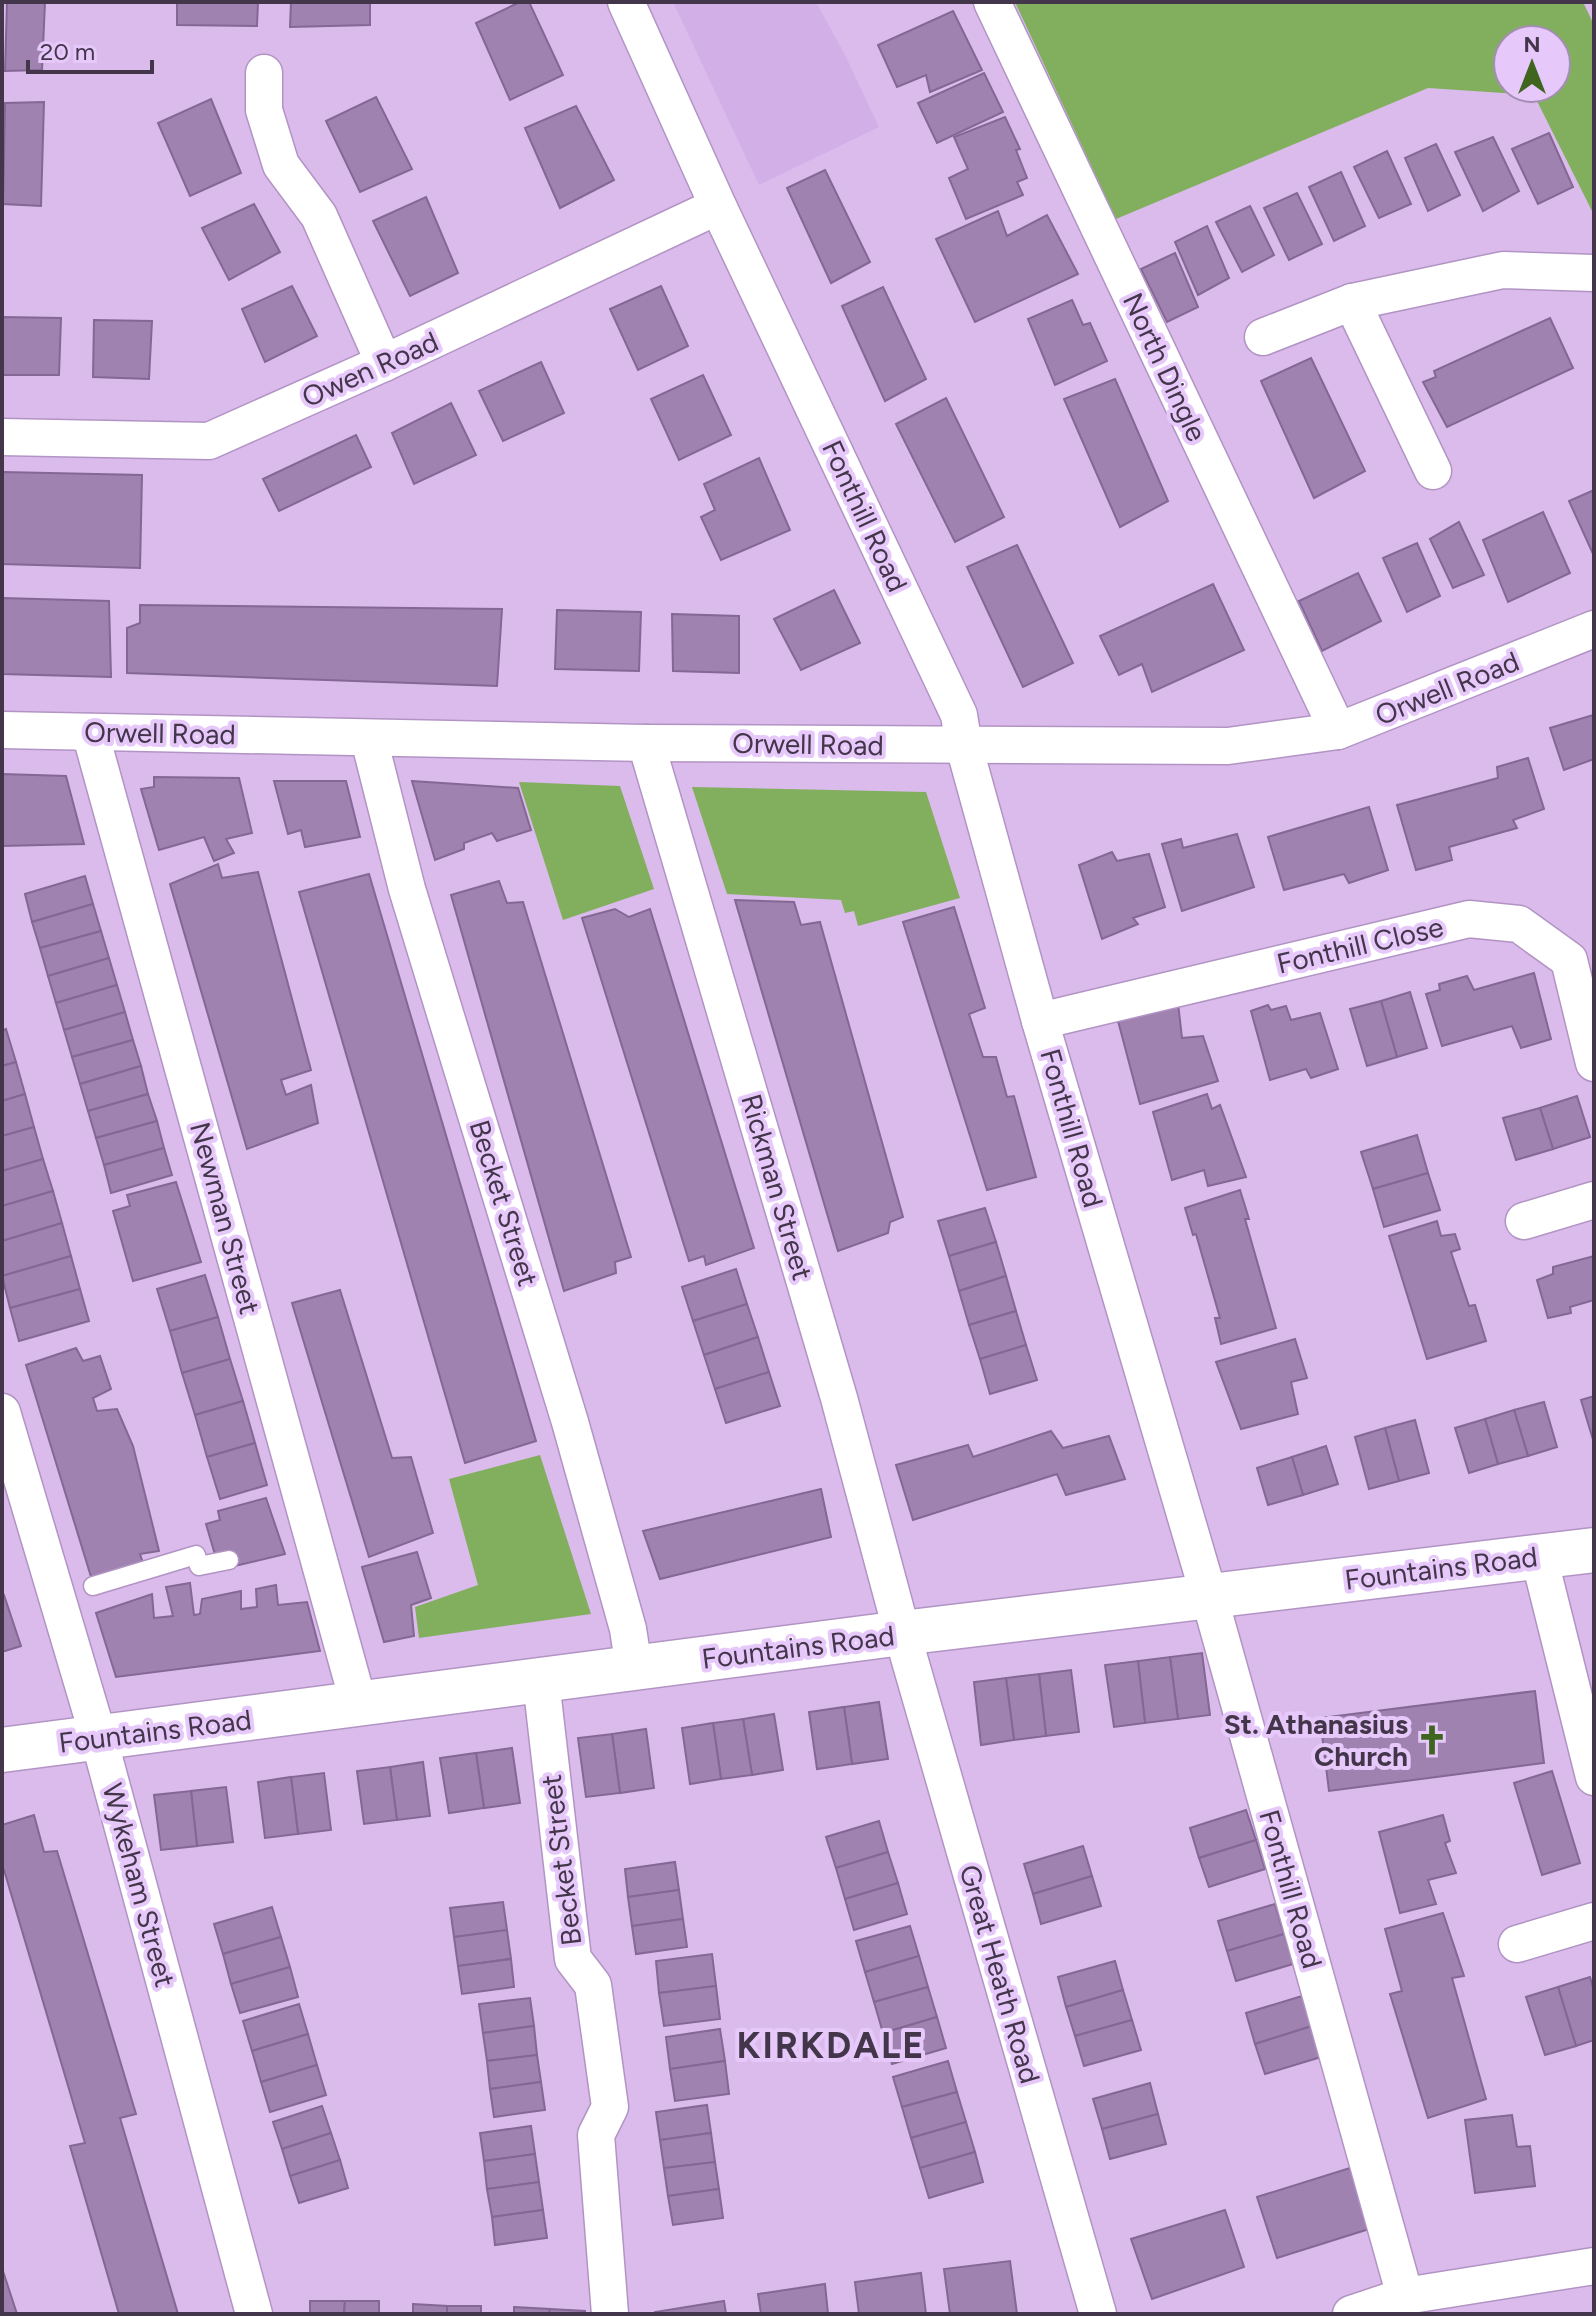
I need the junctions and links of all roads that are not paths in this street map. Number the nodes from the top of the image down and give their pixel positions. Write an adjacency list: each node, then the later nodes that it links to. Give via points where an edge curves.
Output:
1 (626, 2): 4 (street, Fonthill Road)
2 (992, 2): 13 (street, North Dingle)
3 (264, 73): 8 (street, via 264,110 281,165 319,216)
4 (718, 206): 8 (street, Owen Road); 17 (street, Fonthill Road, via 959,715)
5 (1594, 273): 6 (street, via 1503,270)
6 (1352, 302): 7 (street); 10 (street)
7 (1263, 337)
8 (384, 363): 9 (street, Owen Road, via 209,441)
9 (2, 437)
10 (1433, 471)
11 (1594, 629): 13 (street, Orwell Road)
12 (2, 730): 14 (street, Orwell Road)
13 (1338, 731): 17 (street, Orwell Road, via 1228,746)
14 (90, 732): 15 (street, Orwell Road); 31 (street, Newman Street)
15 (369, 739): 16 (street, Orwell Road); 29 (street, Becket Street, via 407,889 570,1422 628,1629)
16 (646, 743): 17 (street, Orwell Road); 28 (street, Rickman Street, via 839,1398)
17 (964, 746): 18 (street, Fonthill Road)
18 (1040, 1021): 19 (street, Fonthill Close, via 1469,919 1519,924 1569,960); 27 (street, Fonthill Road)
19 (1594, 1063)
20 (1594, 1200): 21 (street)
21 (1524, 1221)
22 (2, 1412): 32 (street, Wykeham Street)
23 (1594, 1550): 24 (street, Fountains Road)
24 (1539, 1557): 27 (street, Fountains Road); 34 (street)
25 (229, 1560): 26 (lane, via 199,1566 196,1555)
26 (93, 1586)
27 (1209, 1596): 28 (street, Fountains Road); 38 (street, Fonthill Road)
28 (902, 1633): 29 (street, Fountains Road); 41 (street, Great Heath Road)
29 (634, 1668): 30 (street, Fountains Road)
30 (541, 1681): 31 (street, Fountains Road); 40 (street, Becket Street, via 573,1959 593,1985 610,2107 596,2135)
31 (359, 1705): 32 (street, Fountains Road)
32 (99, 1739): 33 (street, Fountains Road); 39 (street, Wykeham Street)
33 (2, 1750)
34 (1594, 1777)
35 (1594, 1921): 36 (street)
36 (1517, 1944)
37 (1594, 2266): 38 (street)
38 (1405, 2296): 42 (street)
39 (254, 2314)
40 (610, 2314)
41 (1098, 2314)
42 (1351, 2314)

